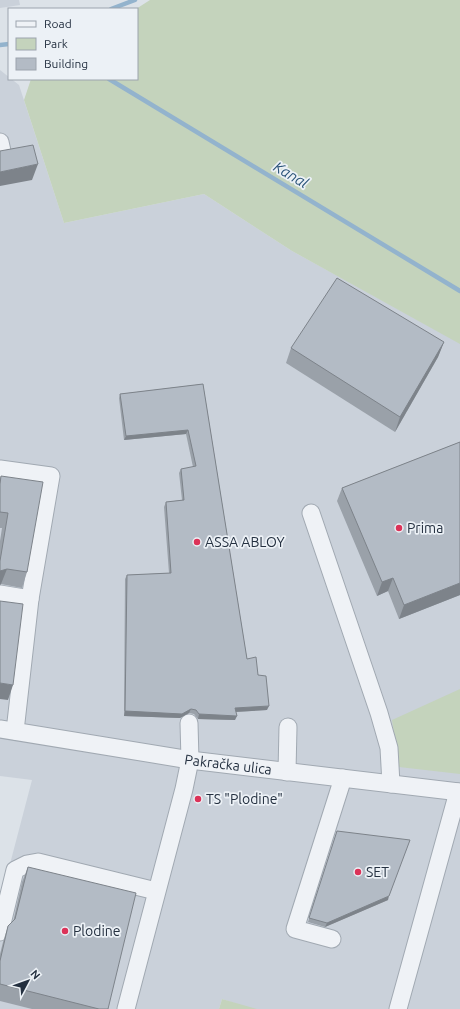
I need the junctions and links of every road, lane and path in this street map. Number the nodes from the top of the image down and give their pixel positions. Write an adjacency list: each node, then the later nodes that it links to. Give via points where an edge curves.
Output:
1 (0, 142): 2 (street)
2 (0, 151)
3 (0, 468): 6 (street, via 51,476)
4 (312, 513): 13 (street, via 379,713 388,748)
5 (0, 594): 6 (street)
6 (30, 599): 9 (street)
7 (189, 723): 10 (street)
8 (288, 727): 11 (street)
9 (8, 730): 10 (street, Pakračka ulica)
10 (190, 760): 11 (street, Pakračka ulica); 15 (street)
11 (287, 772): 12 (street, Pakračka ulica)
12 (343, 778): 13 (street, Pakračka ulica); 17 (street, via 295,929)
13 (391, 784): 14 (street, Pakračka ulica)
14 (459, 792): 19 (street, Pakračka ulica)
15 (156, 891): 16 (street, via 38,862 27,864 16,870); 18 (street)
16 (0, 932)
17 (332, 939)
18 (126, 1009)
19 (398, 1009)

